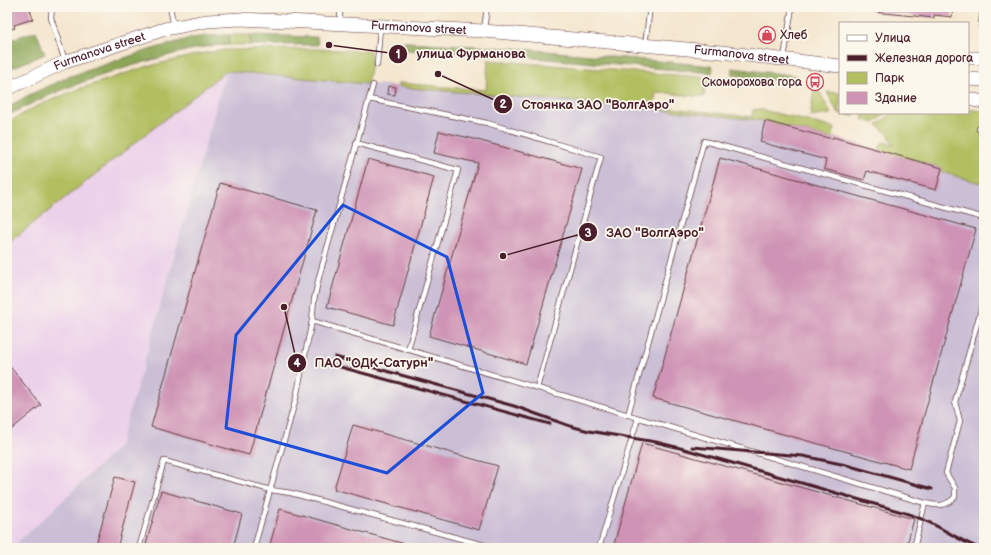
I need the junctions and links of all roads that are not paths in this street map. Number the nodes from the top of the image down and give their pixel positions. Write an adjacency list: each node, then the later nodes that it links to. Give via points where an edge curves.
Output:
1 (52, 7): 17 (lane, via 50,18)
2 (170, 7): 11 (lane)
3 (340, 7): 8 (lane)
4 (487, 7): 12 (lane)
5 (650, 7): 13 (lane)
6 (792, 7): 16 (lane)
7 (983, 7): 9 (lane, via 981,25)
8 (340, 24): 10 (main road, Furmanova street); 11 (main road, Furmanova street, via 240,19 206,21)
9 (984, 25)
10 (380, 26): 12 (main road, Furmanova street); 18 (lane)
11 (174, 27): 17 (main road, Furmanova street)
12 (484, 31): 13 (main road, Furmanova street)
13 (646, 45): 16 (main road, Furmanova street)
14 (969, 58): 15 (main road)
15 (984, 58)
16 (784, 60): 19 (main road, Furmanova street)
17 (65, 62): 23 (main road, Furmanova street)
18 (377, 65)
19 (839, 66)
20 (969, 79): 21 (main road)
21 (984, 80)
22 (373, 85): 24 (lane)
23 (7, 89)
24 (369, 99): 27 (lane); 32 (lane, via 487,123 601,157)
25 (969, 100): 26 (main road)
26 (984, 102)
27 (356, 143): 30 (lane, via 319,277); 31 (lane, via 458,170)
28 (984, 218): 33 (lane, via 704,141)
29 (984, 300): 36 (lane, via 955,402 960,421 946,473 955,488 955,497 949,504 941,506)
30 (312, 322): 31 (lane); 35 (lane, via 296,398)
31 (408, 350): 32 (lane)
32 (537, 388): 33 (lane)
33 (628, 415): 34 (lane)
34 (638, 418): 36 (lane); 40 (lane)
35 (271, 490): 37 (lane, via 292,493); 38 (lane, via 164,460); 39 (lane)
36 (925, 503): 41 (lane)
37 (493, 547)
38 (140, 548)
39 (254, 548)
40 (599, 548)
41 (914, 548)

